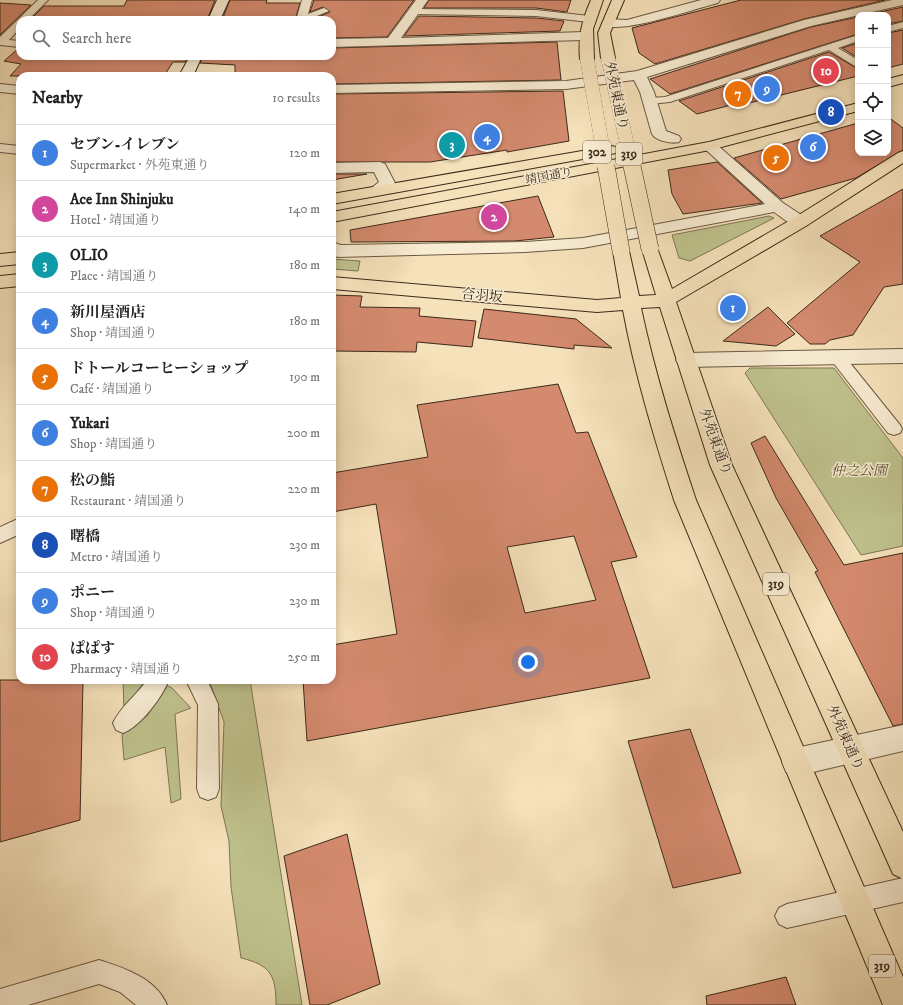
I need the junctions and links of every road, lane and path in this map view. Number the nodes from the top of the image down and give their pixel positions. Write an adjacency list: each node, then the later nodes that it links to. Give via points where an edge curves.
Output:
1 (43, 0): 11 (lane)
2 (223, 0): 12 (street)
3 (307, 0): 13 (lane)
4 (422, 0): 10 (street)
5 (597, 0): 15 (main road, 外苑東通り / 319)
6 (618, 0): 16 (main road, 外苑東通り / 319)
7 (714, 0): 16 (street, via 627,24)
8 (903, 1): 30 (street, via 808,23)
9 (324, 11): 14 (lane)
10 (414, 12): 15 (lane, via 536,13); 24 (street)
11 (27, 16)
12 (216, 16)
13 (302, 16)
14 (311, 16)
15 (589, 18): 20 (main road, 外苑東通り / 319)
16 (608, 22): 58 (main road, 外苑東通り / 319, bridge, via 604,33 608,58 650,249)
17 (903, 25): 19 (lane)
18 (16, 27): 22 (lane)
19 (891, 28)
20 (584, 36): 24 (street); 59 (main road, 外苑東通り / 319, bridge)
21 (855, 39): 26 (lane)
22 (1, 42): 25 (lane)
23 (336, 42): 24 (street)
24 (392, 42)
25 (16, 44)
26 (831, 47): 28 (lane); 36 (lane, via 666,100)
27 (194, 60): 29 (street)
28 (855, 63)
29 (188, 72)
30 (640, 75): 34 (street, via 566,85); 36 (street)
31 (903, 79): 32 (main road)
32 (891, 82)
33 (0, 88): 35 (street)
34 (336, 89)
35 (16, 90)
36 (650, 102): 39 (street, via 660,134)
37 (855, 108): 40 (main road, 靖国通り / 302)
38 (740, 123): 39 (main road, 靖国通り / 302)
39 (674, 139): 47 (main road, 靖国通り / 302)
40 (710, 146): 49 (street); 50 (main road, 靖国通り / 302)
41 (0, 148): 42 (street)
42 (16, 150)
43 (903, 156): 46 (main road)
44 (903, 163): 46 (street)
45 (336, 168): 47 (street, via 380,167 387,183)
46 (885, 169): 51 (main road)
47 (377, 190): 48 (main road, 靖国通り / 302)
48 (336, 198)
49 (777, 207): 51 (street); 52 (street, via 584,243 431,250)
50 (336, 216)
51 (800, 222): 58 (main road)
52 (336, 250)
53 (16, 258): 54 (main road)
54 (0, 260)
55 (16, 280): 56 (main road)
56 (0, 282)
57 (336, 283): 59 (main road, 合羽坂, via 597,306)
58 (666, 300): 59 (main road, 合羽坂); 62 (main road, 外苑東通り / 319)
59 (631, 304): 71 (main road, 外苑東通り / 319, via 641,354 660,423 686,500)
60 (903, 356): 61 (street)
61 (837, 357): 62 (street); 63 (lane)
62 (686, 360): 70 (main road, 外苑東通り / 319, via 722,465)
63 (894, 429)
64 (16, 528): 65 (lane)
65 (0, 535)
66 (156, 684): 68 (lane)
67 (198, 684): 72 (lane, via 208,704)
68 (123, 723)
69 (903, 738): 70 (street)
70 (851, 750): 71 (street); 73 (main road, 外苑東通り / 319)
71 (796, 762): 75 (main road, 外苑東通り / 319)
72 (208, 789)
73 (902, 863)
74 (903, 890): 75 (lane)
75 (860, 914): 76 (lane); 79 (main road, 319)
76 (787, 916)
77 (0, 1001): 78 (lane, via 99,972 128,982)
78 (155, 1005)
79 (898, 1005)

